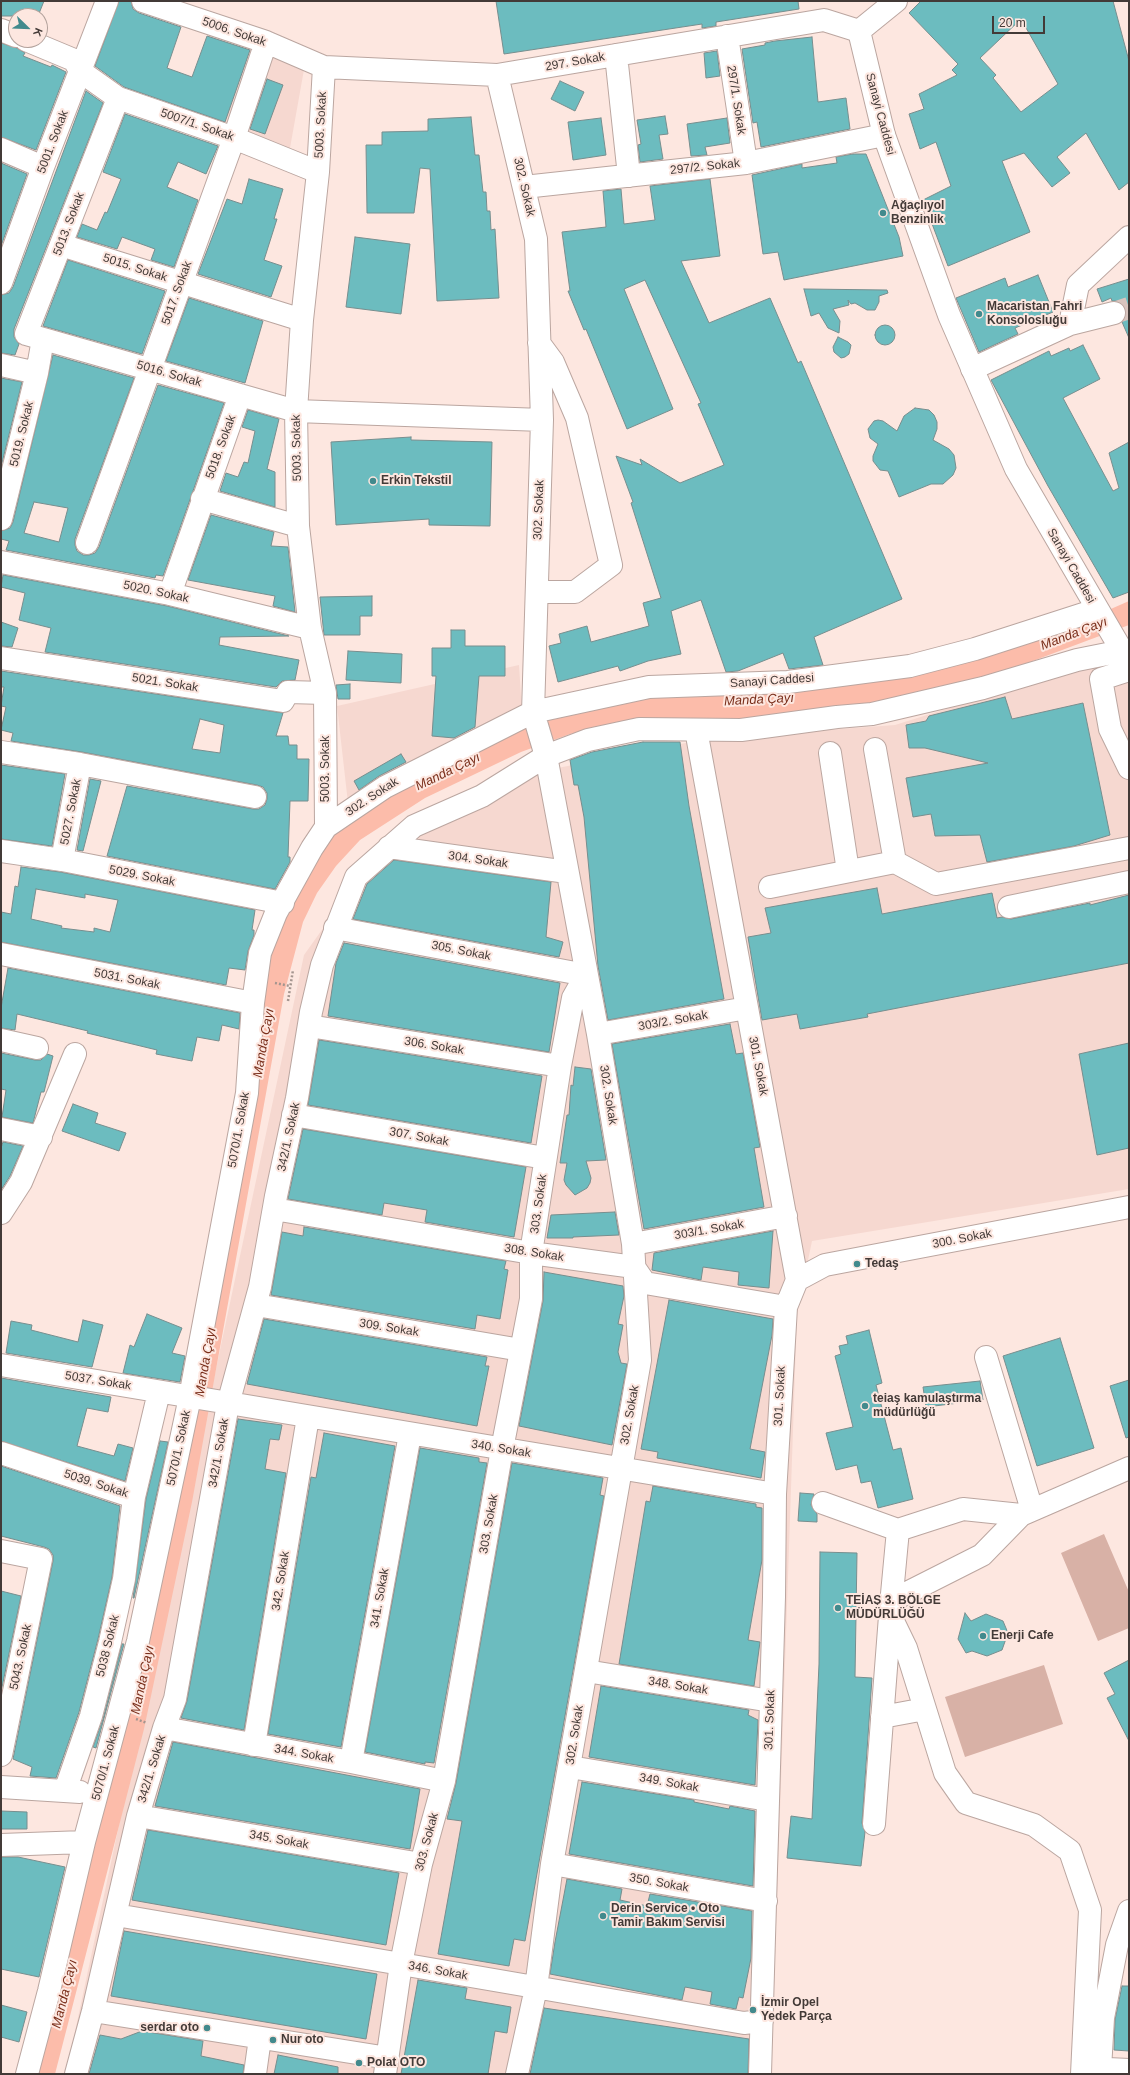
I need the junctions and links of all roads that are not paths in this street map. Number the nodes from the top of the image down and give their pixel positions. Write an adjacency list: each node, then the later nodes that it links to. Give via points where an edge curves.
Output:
1 (106, 1): 10 (street, 5001. Sokak)
2 (143, 1): 6 (street, 5006. Sokak)
3 (896, 1): 4 (street)
4 (859, 31): 5 (street, 297. Sokak, via 824,20); 13 (street, Sanayi Caddesi)
5 (727, 36): 8 (street, 297. Sokak); 16 (street, 297/1. Sokak)
6 (266, 42): 9 (street, 5006. Sokak); 14 (street, 5017. Sokak)
7 (45, 48): 10 (street, 5007/1. Sokak, via 74,60)
8 (616, 55): 11 (street, 297. Sokak); 19 (street)
9 (324, 67): 11 (street, 297. Sokak); 18 (street, 5003. Sokak)
10 (80, 71): 12 (street, 5007/1. Sokak); 17 (street, 5001. Sokak)
11 (497, 75): 20 (street, 302. Sokak)
12 (118, 98): 14 (street, 5007/1. Sokak); 22 (street, 5013. Sokak)
13 (884, 136): 16 (street, 297/2. Sokak); 33 (street, Sanayi Caddesi, via 949,315)
14 (234, 138): 18 (street, 5007/1. Sokak); 24 (street, 5017. Sokak)
15 (1, 149): 17 (street)
16 (746, 163): 19 (street, 297/2. Sokak)
17 (43, 167): 23 (street, 5001. Sokak)
18 (318, 172): 27 (street, 5003. Sokak)
19 (629, 176): 20 (street, 297/2. Sokak)
20 (524, 187): 30 (street, 302. Sokak, via 536,239)
21 (1129, 237): 28 (street, via 1078,285)
22 (61, 245): 24 (street, 5015. Sokak); 29 (street, 5013. Sokak, via 26,334)
23 (7, 248): 25 (street, 5001. Sokak)
24 (181, 283): 27 (street, 5015. Sokak); 32 (street, 5017. Sokak)
25 (1, 284)
26 (1114, 313): 28 (street)
27 (302, 320): 36 (street, 5003. Sokak)
28 (1070, 324): 33 (street)
29 (43, 339): 32 (street, 5016. Sokak); 34 (street, 5019. Sokak)
30 (539, 343): 37 (street, 302. Sokak); 43 (street, via 553,362 577,418 611,565 575,592)
31 (1, 365): 34 (street)
32 (149, 368): 35 (street, 5016. Sokak); 41 (street, 5017. Sokak)
33 (972, 369): 45 (street, Sanayi Caddesi, via 1016,469)
34 (37, 373): 39 (street, 5019. Sokak)
35 (240, 395): 36 (street, 5016. Sokak); 38 (street, 5018. Sokak)
36 (296, 411): 37 (street, 5016. Sokak); 40 (street, 5003. Sokak)
37 (542, 420): 43 (street, 302. Sokak)
38 (202, 499): 40 (street); 44 (street, 5018. Sokak)
39 (1, 519)
40 (298, 526): 46 (street, 5003. Sokak)
41 (86, 543)
42 (1, 562): 44 (street, 5020. Sokak)
43 (537, 592): 50 (street, 302. Sokak)
44 (170, 594): 46 (street, 5020. Sokak)
45 (1098, 612): 48 (street, Sanayi Caddesi); 50 (street, Sanayi Caddesi, via 910,666 788,682 649,687)
46 (310, 628): 49 (street, 5003. Sokak)
47 (1, 658): 49 (street, 5021. Sokak, via 283,701 288,692)
48 (1125, 658): 51 (street, 342/1. Sokak, via 1077,660 983,688 872,714 741,730); 57 (street, via 1101,679 1110,729)
49 (325, 693): 59 (street, 5003. Sokak)
50 (533, 712): 55 (street, 302. Sokak); 59 (street, 302. Sokak, via 385,786)
51 (696, 730): 55 (street, 342/1. Sokak, via 639,729 588,740); 75 (street, 301. Sokak)
52 (875, 749): 64 (street)
53 (1, 752): 56 (street)
54 (830, 753): 65 (street)
55 (546, 756): 60 (street, 342/1. Sokak, via 482,796 414,826); 66 (street, 302. Sokak)
56 (80, 764): 58 (street); 63 (street, 5027. Sokak)
57 (1129, 768)
58 (255, 797)
59 (326, 827): 69 (street, 5070/1. Sokak)
60 (389, 847): 66 (street, 304. Sokak); 71 (street, 342/1. Sokak, via 356,877)
61 (1129, 848): 64 (street, via 936,884)
62 (1, 851): 63 (street, 5029. Sokak)
63 (62, 860): 69 (street, 5029. Sokak)
64 (895, 862): 65 (street)
65 (848, 871): 68 (street)
66 (567, 872): 73 (street, 302. Sokak)
67 (1129, 882): 70 (street)
68 (770, 886)
69 (283, 903): 74 (street, 5070/1. Sokak, via 276,913 260,953)
70 (1009, 907)
71 (335, 928): 73 (street, 305. Sokak); 76 (street, 342/1. Sokak, via 322,965)
72 (1, 954): 74 (street, 5031. Sokak)
73 (586, 975): 77 (street, 302. Sokak); 81 (street, 303. Sokak, via 573,998)
74 (253, 1003): 101 (street, 5070/1. Sokak, via 247,1093)
75 (747, 1008): 77 (street, 303/2. Sokak); 90 (street, 301. Sokak)
76 (308, 1026): 81 (street, 306. Sokak); 82 (street, 342/1. Sokak)
77 (598, 1034): 91 (street, 302. Sokak)
78 (1, 1040): 79 (street)
79 (37, 1048)
80 (75, 1054): 84 (street)
81 (560, 1066): 85 (street, 303. Sokak)
82 (293, 1115): 85 (street, 307. Sokak); 88 (street, 342/1. Sokak)
83 (1, 1129): 84 (street)
84 (40, 1137): 86 (street)
85 (546, 1158): 92 (street, 303. Sokak)
86 (11, 1180): 89 (street)
87 (1129, 1207): 94 (street, 300. Sokak, via 825,1265)
88 (274, 1209): 92 (street, 308. Sokak); 95 (street, 342/1. Sokak)
89 (1, 1213)
90 (786, 1216): 91 (street, 303/1. Sokak); 94 (street, 301. Sokak)
91 (632, 1244): 93 (street, 302. Sokak)
92 (531, 1253): 93 (street, 308. Sokak); 97 (street, 303. Sokak, via 531,1299)
93 (634, 1267): 96 (street, via 645,1283); 107 (street, 302. Sokak, via 640,1360)
94 (797, 1280): 96 (street, 301. Sokak)
95 (256, 1305): 97 (street, 309. Sokak); 102 (street, 342/1. Sokak)
96 (786, 1307): 109 (street, 301. Sokak)
97 (521, 1350): 105 (street, 303. Sokak)
98 (986, 1357): 112 (street)
99 (1, 1365): 100 (street, 5037. Sokak)
100 (159, 1392): 101 (street, 5037. Sokak); 110 (street, 5039. Sokak)
101 (192, 1397): 102 (street, 5037. Sokak); 128 (street, 5070/1. Sokak, via 138,1641)
102 (228, 1404): 103 (street, 340. Sokak); 120 (street, 342/1. Sokak, via 175,1699)
103 (308, 1417): 104 (street, 340. Sokak); 121 (street, 342. Sokak)
104 (410, 1434): 105 (street, 340. Sokak); 123 (street, 341. Sokak)
105 (502, 1449): 107 (street, 340. Sokak); 125 (street, 303. Sokak)
106 (1, 1453): 110 (street, 5039. Sokak)
107 (620, 1468): 109 (street, 340. Sokak); 116 (street, 302. Sokak)
108 (1129, 1468): 112 (street)
109 (775, 1494): 117 (street, 301. Sokak)
110 (134, 1497): 127 (street, 5038 Sokak, via 124,1579 110,1642 91,1716)
111 (823, 1503): 113 (street)
112 (1026, 1512): 113 (street, via 964,1508); 115 (street, via 982,1555)
113 (898, 1530): 115 (street)
114 (1, 1551): 122 (street, 5043. Sokak, via 41,1559)
115 (890, 1608): 118 (street, via 906,1648); 119 (street)
116 (586, 1670): 117 (street, 348. Sokak); 124 (street, 302. Sokak)
117 (771, 1701): 129 (street, 301. Sokak)
118 (925, 1709): 119 (street); 145 (street, via 945,1773 966,1803 1034,1825 1070,1851 1090,1910)
119 (882, 1717): 131 (street)
120 (164, 1728): 121 (street, 344. Sokak); 130 (street, 342/1. Sokak)
121 (254, 1745): 123 (street, 344. Sokak)
122 (1, 1755)
123 (350, 1762): 125 (street, 344. Sokak)
124 (570, 1767): 129 (street, 349. Sokak); 135 (street, 302. Sokak)
125 (444, 1781): 134 (street, 303. Sokak)
126 (1, 1787): 127 (street)
127 (65, 1791): 128 (street)
128 (98, 1793): 132 (street, 5070/1. Sokak)
129 (768, 1800): 136 (street, 301. Sokak)
130 (138, 1816): 134 (street, 345. Sokak); 138 (street, 342/1. Sokak)
131 (874, 1824)
132 (84, 1842): 133 (street); 147 (street, 5070/1. Sokak)
133 (1, 1845)
134 (421, 1864): 139 (street, 303. Sokak)
135 (552, 1864): 136 (street, 350. Sokak); 140 (street, 302. Sokak)
136 (766, 1901): 142 (street, 301. Sokak)
137 (1129, 1911): 145 (street, via 1117,1945 1103,2018)
138 (116, 1915): 139 (street, 346. Sokak); 141 (street, 342/1. Sokak)
139 (402, 1964): 140 (street, 346. Sokak); 144 (street, 303. Sokak)
140 (536, 1988): 142 (street, 346. Sokak, via 744,2023); 150 (street, 302. Sokak)
141 (93, 2011): 143 (street); 148 (street, 342/1. Sokak)
142 (762, 2021): 151 (street, 301. Sokak)
143 (260, 2038): 144 (street); 149 (street)
144 (387, 2066)
145 (1088, 2070): 146 (street)
146 (1129, 2070)
147 (27, 2074)
148 (76, 2074)
149 (255, 2074)
150 (517, 2074)
151 (760, 2074)

